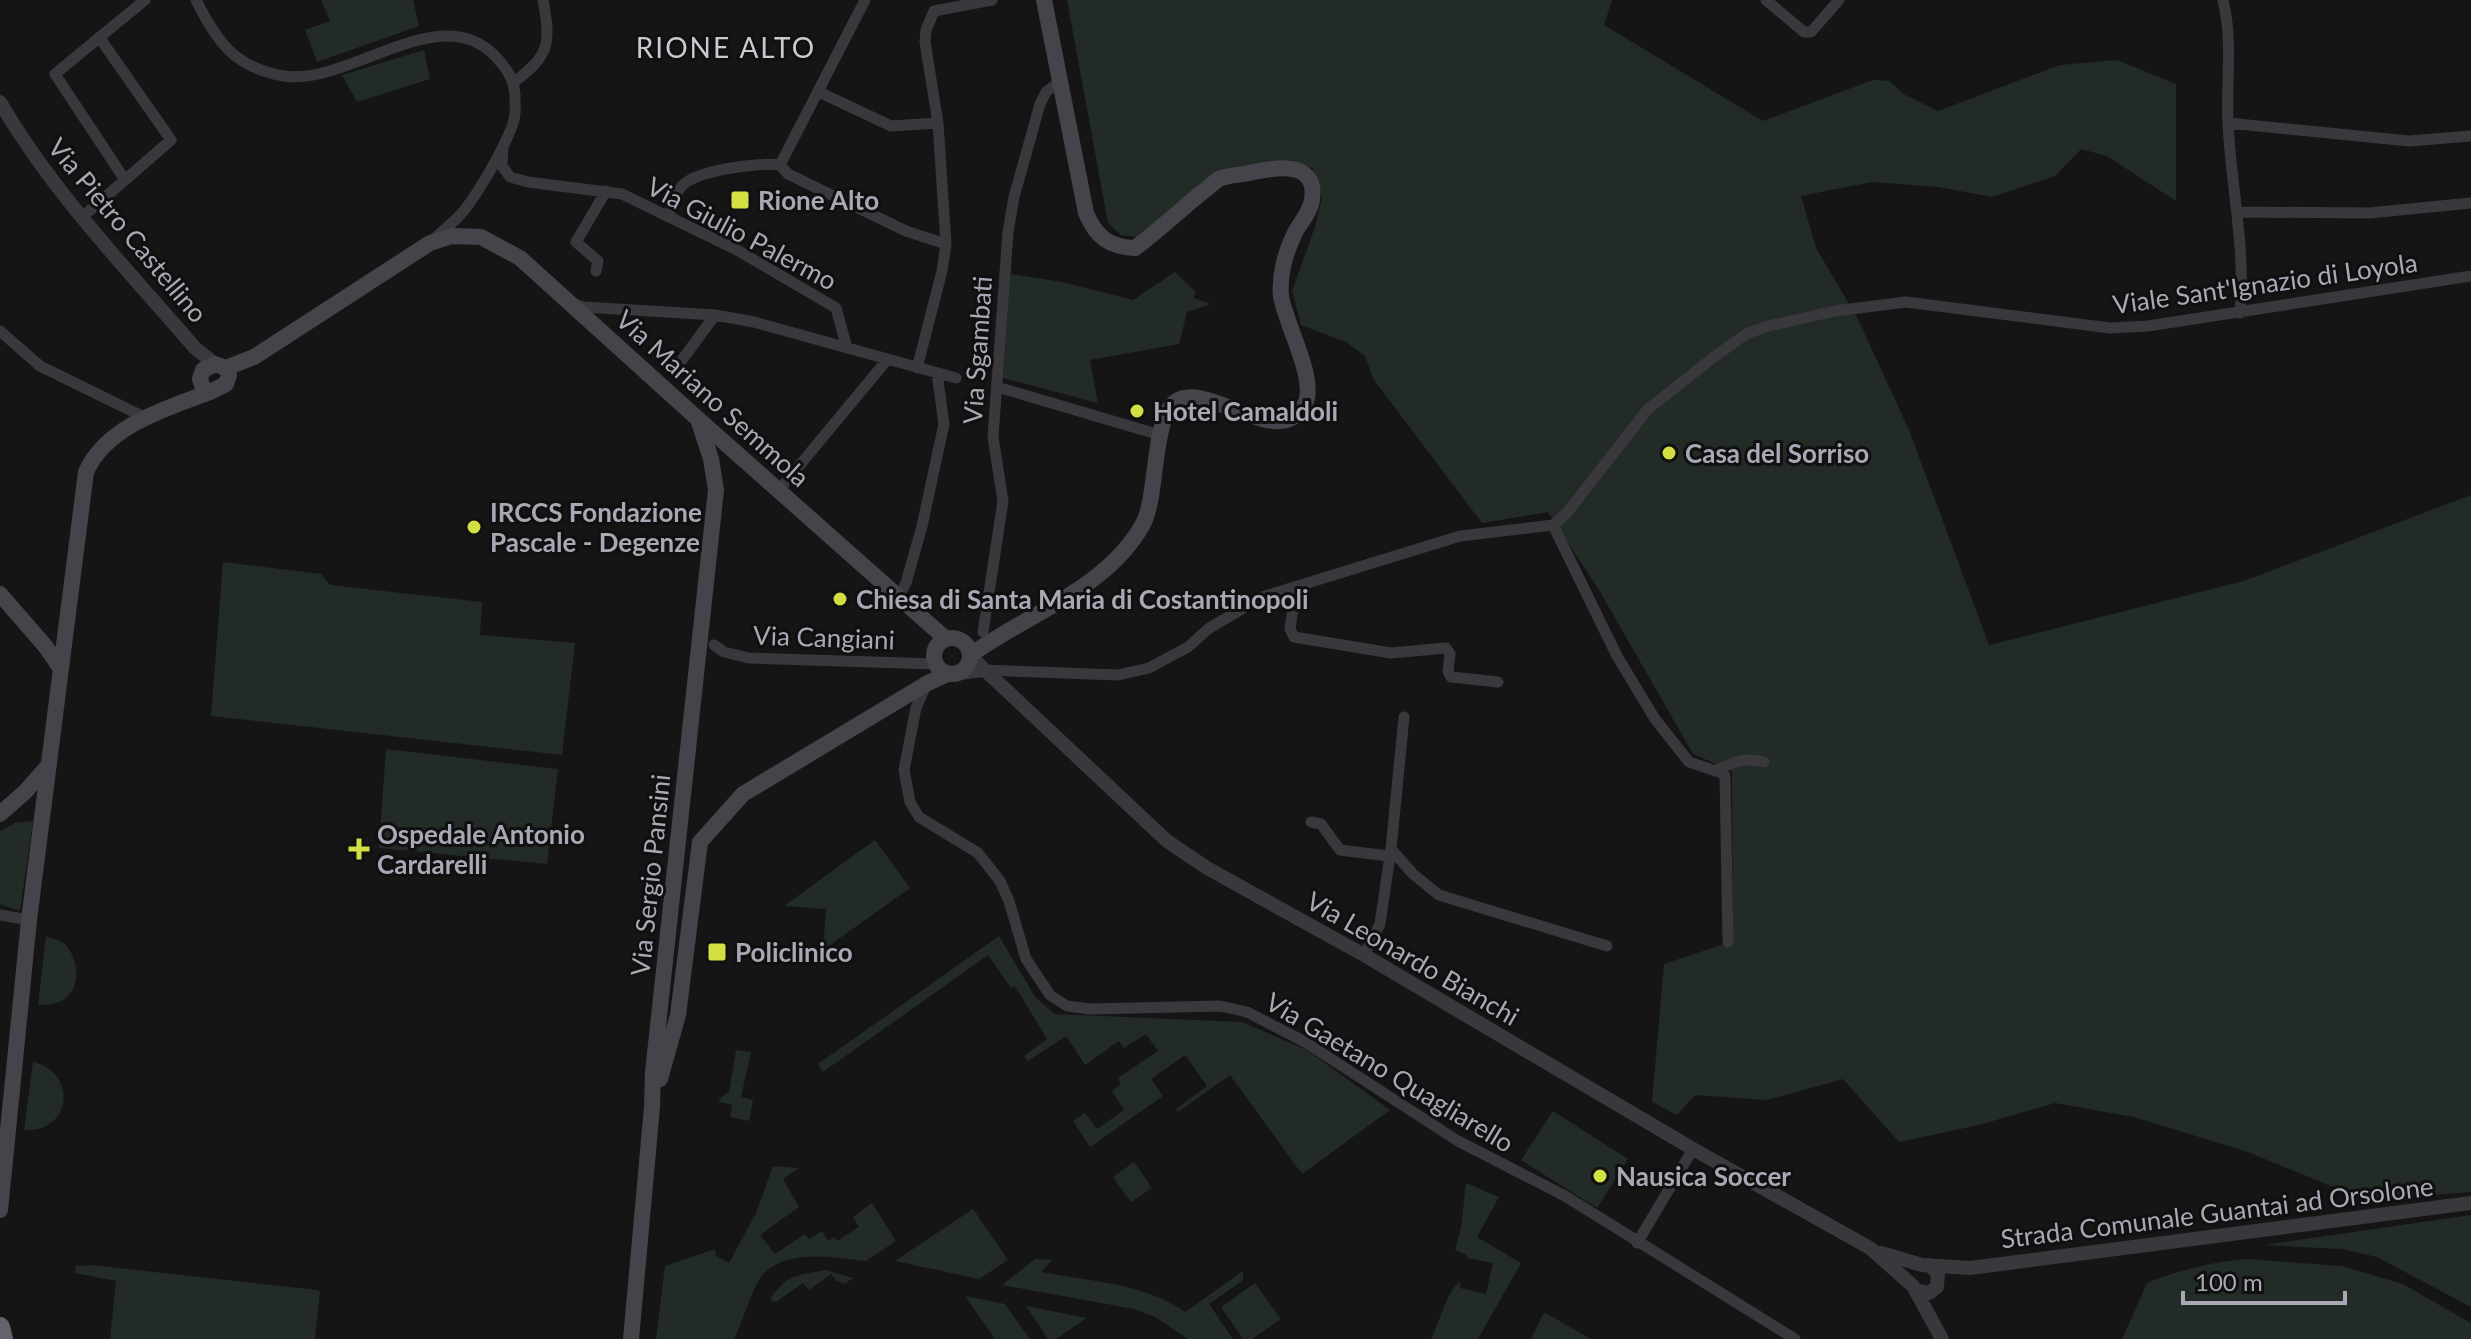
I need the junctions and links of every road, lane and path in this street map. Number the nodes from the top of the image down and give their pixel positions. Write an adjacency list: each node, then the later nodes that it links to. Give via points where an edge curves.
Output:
1 (145, 0): 10 (street)
2 (196, 0): 11 (street, via 230,52 270,73 289,77 327,71 449,34 488,49)
3 (543, 0): 11 (street, via 547,35 542,57)
4 (865, 0): 14 (street)
5 (992, 0): 17 (street, via 934,11 925,42)
6 (1044, 0): 12 (main road)
7 (1766, 0): 8 (street, via 1804,32 1811,32)
8 (1839, 0)
9 (2223, 0): 18 (street, via 2230,48)
10 (99, 37): 23 (street, via 55,74); 23 (street, via 171,140)
11 (514, 82): 21 (street, via 516,113)
12 (1059, 82): 47 (main road, via 1086,213 1096,234 1119,248 1135,248 1220,179 1288,167 1304,175 1312,192 1282,270 1281,295 1307,381 1304,407 1290,419 1272,421 1182,398 1170,407); 53 (street, Via Sgambati, via 1040,104 1008,232 993,437 1003,501)
13 (0, 88): 20 (street, Via Pietro Castellino)
14 (819, 92): 17 (street, via 891,126); 22 (street)
15 (0, 102): 20 (street, Via Pietro Castellino)
16 (0, 113): 20 (street)
17 (938, 123): 30 (street)
18 (2228, 123): 19 (street, via 2409,141); 26 (street)
19 (2471, 136)
20 (24, 143): 27 (street, Via Pietro Castellino)
21 (503, 145): 24 (street, Via Giulio Palermo, via 502,166 510,177); 29 (street, via 476,195)
22 (780, 165): 28 (street, via 765,162 698,176 680,187); 30 (street, via 788,174 882,219)
23 (125, 180): 27 (street)
24 (606, 191): 28 (street, Via Giulio Palermo); 31 (street, via 576,242 598,261)
25 (2471, 203): 26 (street, via 2369,213)
26 (2239, 212): 34 (street)
27 (82, 217): 43 (street, Via Pietro Castellino, via 195,348)
28 (668, 217): 37 (street, Via Giulio Palermo, via 836,308)
29 (430, 243): 33 (main road, Via Mariano Semmola, via 467,235 497,243); 43 (main road, via 254,357)
30 (946, 244): 40 (street)
31 (596, 271)
32 (2471, 276): 34 (street, Viale Sant'Ignazio di Loyola)
33 (567, 301): 35 (street, via 584,307); 46 (main road, Via Mariano Semmola)
34 (2240, 313): 49 (street, Viale Sant'Ignazio di Loyola, via 2110,328 1906,302 1790,319 1746,334 1648,409)
35 (715, 315): 37 (street); 39 (street)
36 (0, 331): 45 (street, via 40,366)
37 (847, 348): 38 (street)
38 (887, 360): 40 (street); 48 (street)
39 (679, 364)
40 (917, 368): 41 (street)
41 (937, 373): 42 (street); 52 (street, via 944,424 922,526)
42 (956, 378)
43 (208, 380): 45 (main road)
44 (1004, 389): 47 (street)
45 (146, 418): 57 (main road, via 104,446 86,472)
46 (698, 419): 48 (main road, Via Mariano Semmola); 75 (main road, Via Sergio Pansini, via 716,490)
47 (1160, 435): 53 (main road, via 1143,523 1121,552 1094,578)
48 (779, 490): 52 (main road, Via Mariano Semmola)
49 (1553, 525): 50 (street, via 1460,536); 65 (street, via 1617,656 1655,719 1689,762)
50 (1296, 587): 58 (street, via 1262,597 1188,647 1132,673); 60 (street, via 1290,629 1294,637 1391,653 1446,648 1451,677)
51 (0, 594): 57 (main road)
52 (899, 596): 54 (main road, Via Mariano Semmola)
53 (988, 636): 56 (main road)
54 (946, 639): 56 (main road, via 956,638); 59 (main road, via 937,647)
55 (714, 645): 59 (street, Via Cangiani, via 749,658)
56 (969, 652): 58 (street, Via Leonardo Bianchi); 59 (main road, via 969,665)
57 (61, 669): 64 (main road)
58 (983, 670): 59 (street); 74 (street, Via Leonardo Bianchi, via 1167,841)
59 (948, 671): 61 (main road)
60 (1498, 682)
61 (926, 684): 75 (main road, via 743,794 700,842 678,1015); 79 (street, Via Gaetano Quagliarello, via 904,770 910,802 926,823 978,853 1000,881 1026,959 1050,995 1067,1006 1090,1009 1220,1006 1247,1012)
62 (1404, 717): 69 (street)
63 (1764, 762): 65 (street, via 1733,761)
64 (48, 766): 66 (main road); 67 (main road)
65 (1715, 771): 72 (street, via 1725,776)
66 (4, 809): 67 (main road, via 34,805)
67 (42, 815): 71 (main road)
68 (1311, 822): 69 (street, via 1321,824 1340,850)
69 (1390, 852): 73 (street, via 1439,895); 74 (street, via 1380,924)
70 (0, 915): 71 (street)
71 (29, 920): 78 (main road)
72 (1728, 942)
73 (1607, 946)
74 (1364, 955): 76 (street, Via Leonardo Bianchi)
75 (652, 1107): 88 (main road, Via Sergio Pansini)
76 (1693, 1149): 79 (street); 80 (street, Via Leonardo Bianchi)
77 (2471, 1203): 82 (street, Strada Comunale Guantai ad Orsolone)
78 (0, 1210)
79 (1637, 1243): 89 (street, Via Gaetano Quagliarello)
80 (1870, 1248): 81 (street, Via Leonardo Bianchi); 84 (street, Via Leonardo Bianchi)
81 (1926, 1265): 82 (street, Strada Comunale Guantai ad Orsolone); 83 (street, via 1938,1273); 84 (street, via 1912,1273)
82 (1970, 1268): 83 (street, Strada Comunale Guantai ad Orsolone)
83 (1937, 1287): 84 (street, via 1926,1293); 86 (street)
84 (1914, 1288): 86 (street, Via Leonardo Bianchi)
85 (0, 1327): 87 (highway)
86 (1941, 1336)
87 (3, 1339)
88 (631, 1339)
89 (1795, 1339)

